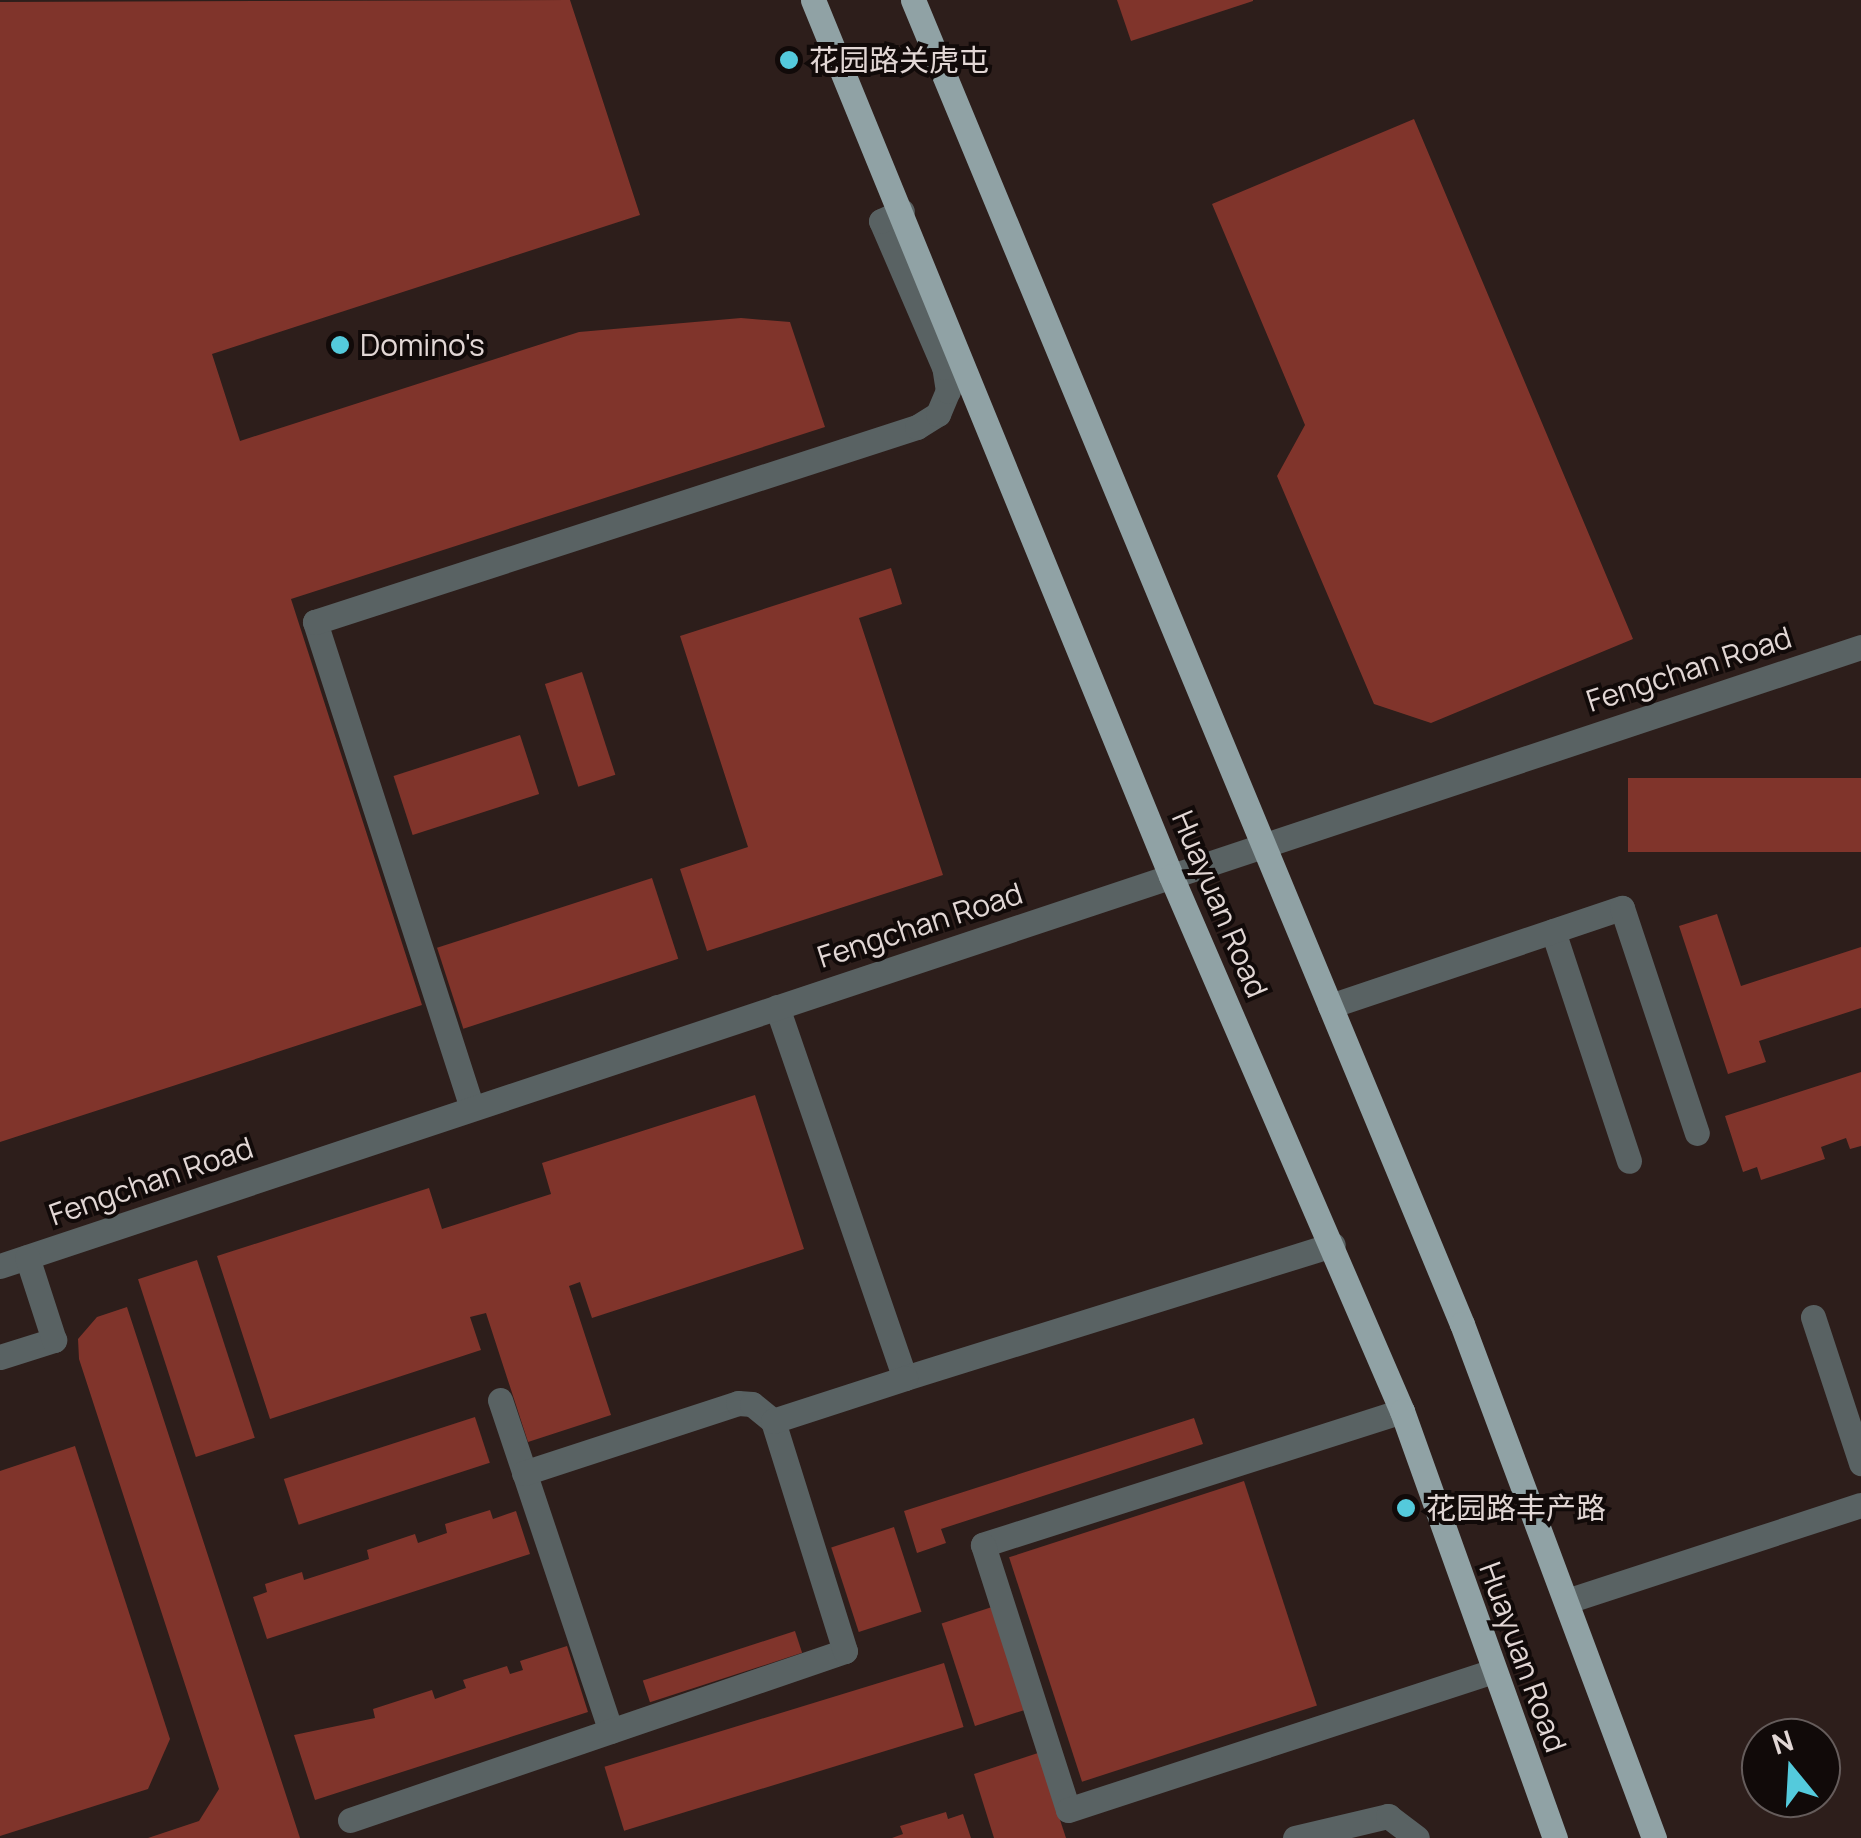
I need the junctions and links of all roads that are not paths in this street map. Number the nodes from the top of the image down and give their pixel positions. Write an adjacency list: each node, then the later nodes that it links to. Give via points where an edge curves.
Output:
1 (813, 0): 3 (main road, Huayuan Road)
2 (913, 0): 5 (main road, Huayuan Road)
3 (902, 211): 6 (main road, Huayuan Road); 10 (street, via 881,221 944,367 948,391 938,414 917,427 315,622)
4 (1861, 647): 5 (street, Fengchan Road)
5 (1263, 844): 6 (street, Fengchan Road); 9 (main road, Huayuan Road)
6 (1171, 876): 8 (street, Fengchan Road); 13 (main road, Huayuan Road)
7 (1553, 931): 9 (street); 11 (street, via 1622,908); 12 (street)
8 (777, 1006): 10 (street, Fengchan Road); 18 (street)
9 (1330, 1006): 25 (main road, Huayuan Road)
10 (472, 1108): 14 (street, Fengchan Road)
11 (1697, 1133)
12 (1629, 1160)
13 (1334, 1245): 18 (street); 20 (main road, Huayuan Road)
14 (27, 1257): 15 (street, Fengchan Road); 17 (street, via 54,1340)
15 (0, 1266)
16 (1814, 1317): 22 (street)
17 (0, 1357)
18 (905, 1378): 21 (street)
19 (500, 1400): 23 (street)
20 (1402, 1411): 26 (main road, Huayuan Road); 26 (street, via 983,1545 1068,1810)
21 (773, 1421): 23 (street, via 752,1404 738,1403); 27 (street, via 846,1651)
22 (1861, 1463)
23 (524, 1473): 27 (street)
24 (1861, 1505): 25 (street)
25 (1567, 1600): 32 (main road, Huayuan Road)
26 (1493, 1670): 31 (main road, Huayuan Road)
27 (611, 1731): 28 (street)
28 (350, 1820)
29 (1295, 1838): 30 (street, via 1388,1816)
30 (1417, 1838)
31 (1554, 1838)
32 (1654, 1838)

